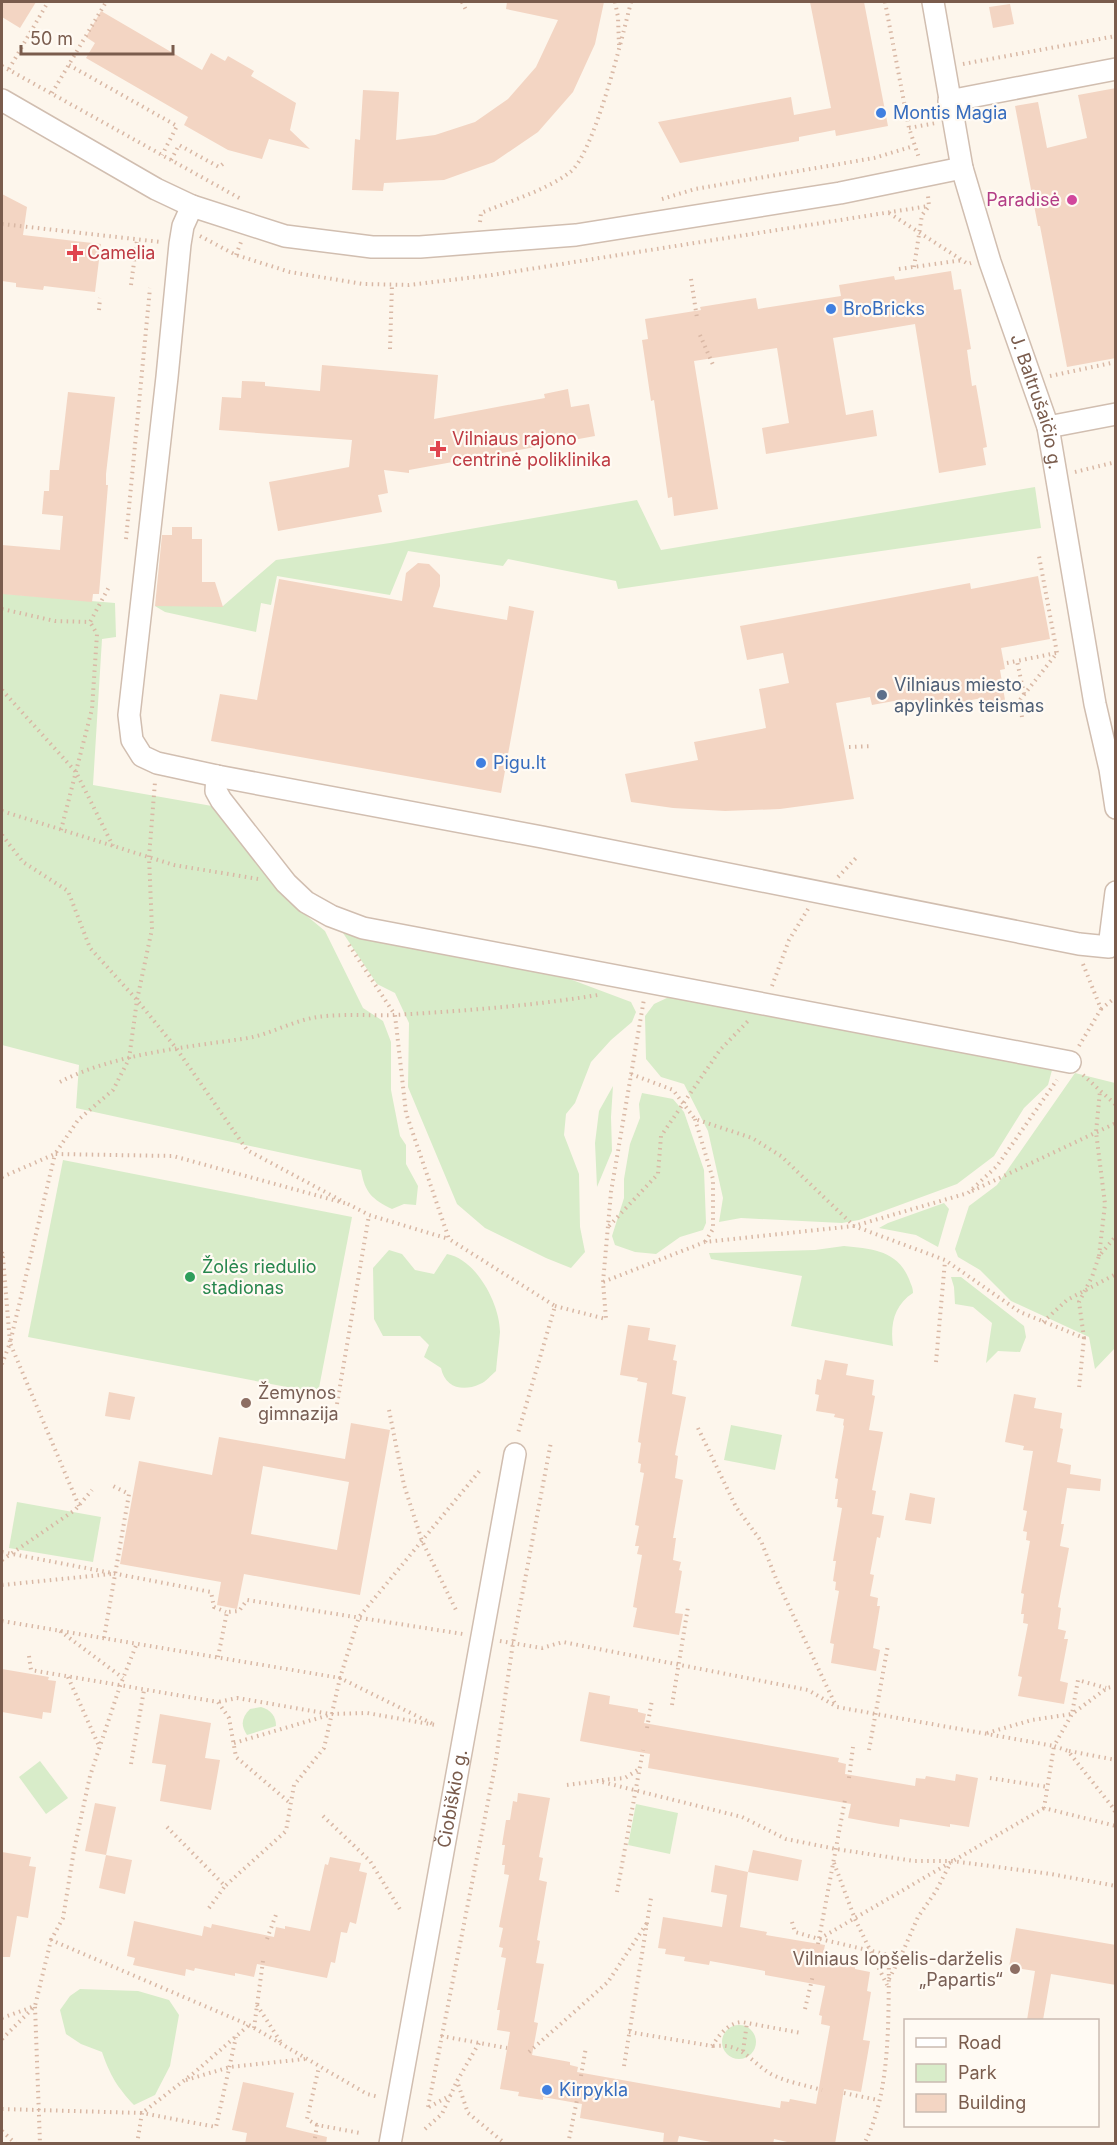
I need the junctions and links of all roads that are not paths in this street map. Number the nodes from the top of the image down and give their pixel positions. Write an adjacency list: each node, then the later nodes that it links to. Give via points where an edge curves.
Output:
1 (933, 2): 4 (street, J. Baltrušaičio g.)
2 (1116, 69): 4 (street)
3 (2, 100): 6 (street)
4 (949, 101): 5 (street, J. Baltrušaičio g.)
5 (962, 168): 6 (street, via 840,194 629,227 420,247 372,248 285,236); 8 (street, J. Baltrušaičio g., via 990,262)
6 (192, 206): 9 (street, via 180,244 129,715 132,740 142,756)
7 (1116, 414): 8 (street)
8 (1048, 427): 10 (street, J. Baltrušaičio g.)
9 (217, 776): 11 (street, via 1079,944 1109,947); 12 (street, via 216,791 221,800 286,883 306,902 363,928)
10 (1116, 808)
11 (1116, 892)
12 (1070, 1062)
13 (515, 1454): 14 (street, Čiobiškio g.)
14 (390, 2144)

